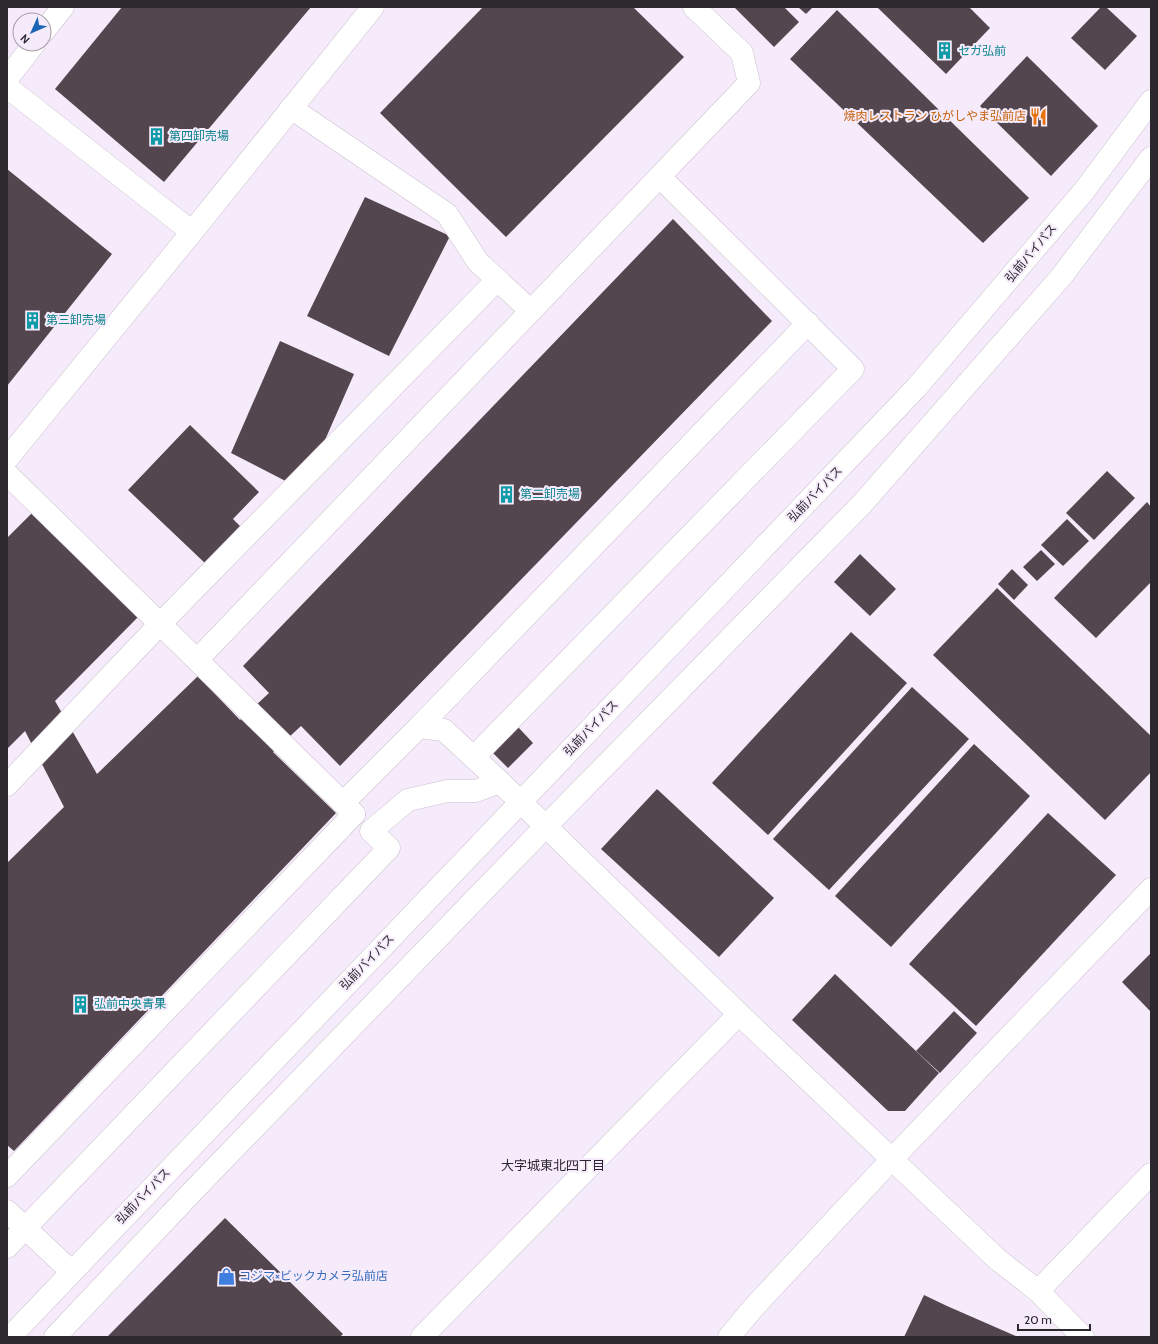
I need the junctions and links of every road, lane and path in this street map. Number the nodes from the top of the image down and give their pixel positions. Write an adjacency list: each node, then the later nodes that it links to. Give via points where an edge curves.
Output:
1 (63, 7): 4 (main road)
2 (373, 7): 9 (main road)
3 (694, 7): 11 (main road, via 742,53 750,83)
4 (52, 21)
5 (28, 52): 6 (main road)
6 (7, 79)
7 (7, 87): 12 (main road)
8 (1151, 101): 24 (main road, 弘前バイパス, via 1084,192 916,388)
9 (291, 108): 12 (main road); 13 (main road, via 446,214 478,262)
10 (1151, 158): 26 (main road, via 1061,277 862,504)
11 (660, 177): 14 (main road); 15 (main road)
12 (192, 232): 16 (main road)
13 (497, 280): 14 (main road); 18 (main road)
14 (531, 311): 19 (main road)
15 (808, 323): 20 (main road); 21 (main road, via 853,369)
16 (7, 459)
17 (7, 474): 18 (main road)
18 (160, 624): 19 (main road); 23 (main road)
19 (197, 660): 25 (main road)
20 (419, 727): 21 (main road, via 444,730); 25 (main road)
21 (474, 757): 22 (main road)
22 (500, 782): 24 (main road); 27 (main road, via 476,791 447,791 408,800)
23 (7, 785)
24 (521, 802): 26 (main road); 36 (main road, 弘前バイパス)
25 (348, 808): 27 (main road); 32 (main road)
26 (546, 826): 29 (main road); 39 (main road, via 186,1198)
27 (371, 831): 34 (main road, via 389,848)
28 (1151, 889): 30 (main road)
29 (739, 1014): 30 (main road); 40 (main road)
30 (893, 1158): 37 (main road, via 997,1259); 41 (main road)
31 (1151, 1174): 37 (main road)
32 (7, 1176)
33 (7, 1211): 34 (main road)
34 (25, 1228): 35 (main road); 36 (main road)
35 (7, 1247)
36 (72, 1272): 38 (main road, 弘前バイパス)
37 (1038, 1291): 42 (main road)
38 (10, 1337)
39 (56, 1337)
40 (422, 1337)
41 (729, 1337)
42 (1083, 1337)

